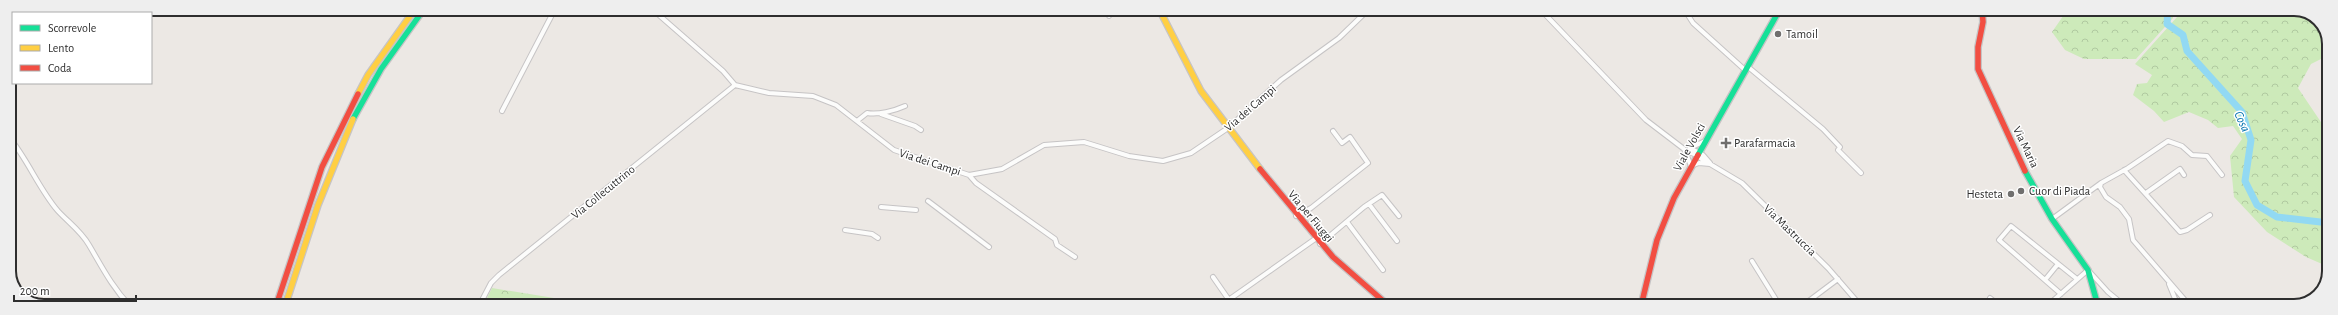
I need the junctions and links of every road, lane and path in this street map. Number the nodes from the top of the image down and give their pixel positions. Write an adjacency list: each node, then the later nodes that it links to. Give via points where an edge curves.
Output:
1 (410, 16): 62 (main road, via 368,75 328,153 310,198)
2 (419, 16): 63 (main road, via 375,79 345,137 318,203)
3 (551, 16): 14 (street)
4 (660, 16): 12 (street, via 723,71)
5 (1163, 16): 17 (main road, Via per Fiuggi, via 1201,91)
6 (1362, 16): 17 (street, Via dei Campi, via 1340,38 1281,80)
7 (1547, 16): 22 (street, via 1646,120)
8 (1688, 16): 11 (street, via 1692,23)
9 (1776, 16): 11 (main road, Viale Volsci)
10 (1983, 16): 42 (main road, Via Maria, via 1978,69 2020,162)
11 (1746, 68): 20 (main road, Viale Volsci); 29 (street, via 1822,129)
12 (735, 85): 16 (street, Via dei Campi, via 769,93 812,96 836,105); 64 (street, Via Collecuttrino, via 499,275 491,283)
13 (905, 106): 15 (street)
14 (502, 111)
15 (881, 114): 16 (street, via 867,113); 18 (street)
16 (857, 121): 30 (street, Via dei Campi, via 894,150)
17 (1228, 128): 30 (street, Via dei Campi, via 1191,153 1163,161 1129,156 1084,142 1044,145 1002,170); 40 (main road, Via per Fiuggi)
18 (921, 130)
19 (1333, 132): 40 (street, via 1342,143 1350,137 1368,163 1311,208)
20 (1705, 140): 23 (street); 25 (main road, Viale Volsci); 26 (street)
21 (16, 146): 61 (street, via 58,210 84,238)
22 (1681, 146): 23 (street); 24 (street)
23 (1690, 148): 25 (street)
24 (1686, 151): 25 (street); 27 (street)
25 (1697, 154): 26 (street, Via Mastruccia); 27 (main road, Viale Volsci)
26 (1708, 162): 27 (street); 56 (street, Via Mastruccia, via 1742,183)
27 (1691, 166): 68 (main road, Viale Volsci, via 1674,198 1657,240)
28 (2124, 170): 32 (street, via 2168,141 2182,146 2192,154 2207,156); 33 (street); 34 (street)
29 (1861, 173)
30 (970, 175): 50 (street, via 976,183 1055,239 1057,245)
31 (2184, 175): 34 (street, via 2180,169)
32 (2222, 175)
33 (2100, 183): 42 (street); 59 (street, via 2106,198 2120,207 2130,219 2133,240)
34 (2146, 193): 39 (street, via 2180,232)
35 (928, 201): 49 (street)
36 (1369, 204): 41 (street, via 1382,195); 43 (street); 47 (street)
37 (881, 207): 38 (street)
38 (916, 210)
39 (2210, 215)
40 (1296, 216): 46 (main road, Via per Fiuggi)
41 (1399, 216)
42 (2052, 219): 54 (main road, Via Maria)
43 (1346, 222): 48 (street); 53 (street)
44 (845, 230): 45 (street, via 872,234)
45 (878, 238)
46 (1315, 239): 48 (main road, Via per Fiuggi); 66 (street)
47 (1397, 241)
48 (1320, 244): 67 (main road, Via per Fiuggi, via 1350,274)
49 (989, 247)
50 (1075, 257)
51 (1752, 261): 69 (street)
52 (2058, 264): 57 (street); 58 (street); 58 (street, via 2011,226 1999,240)
53 (1383, 270)
54 (2088, 270): 57 (street); 73 (main road, Via Maria); 74 (street)
55 (1213, 277): 65 (street)
56 (1838, 279): 70 (street); 71 (street, Via Mastruccia)
57 (2077, 279): 60 (street)
58 (2044, 280): 60 (street)
59 (2168, 280): 75 (street); 76 (street)
60 (2061, 294): 72 (street)
61 (121, 299)
62 (278, 299)
63 (287, 299)
64 (483, 299)
65 (1228, 299)
66 (1230, 299)
67 (1380, 299)
68 (1643, 299)
69 (1776, 299)
70 (1813, 299)
71 (1855, 299)
72 (2055, 299)
73 (2097, 299)
74 (2116, 299)
75 (2175, 299)
76 (2184, 299)

